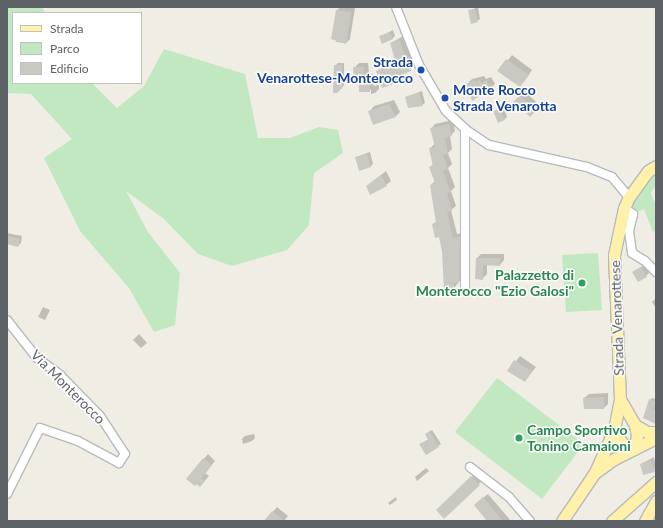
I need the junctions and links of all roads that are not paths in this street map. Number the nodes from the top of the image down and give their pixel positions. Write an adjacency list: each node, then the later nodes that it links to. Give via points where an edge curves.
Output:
1 (396, 7): 2 (street, via 420,65 446,111)
2 (465, 129): 4 (street, via 489,144 587,167 612,177); 7 (street)
3 (656, 166): 4 (main road, Strada Venarottese, via 648,171)
4 (631, 195): 5 (main road, Strada Venarottese)
5 (624, 208): 6 (street, via 633,214 629,231 632,253); 9 (main road, Strada Venarottese, via 614,262)
6 (656, 272)
7 (465, 288)
8 (7, 320): 18 (street, Via Monterocco, via 37,358 60,375 100,416 125,454 119,464 78,441 40,428)
9 (620, 399): 10 (main road, Strada Venarottese); 11 (main road, Strada Venarottese)
10 (636, 425): 12 (main road, via 647,432); 14 (main road)
11 (614, 430): 14 (main road, via 622,443); 16 (main road, Strada Venarottese)
12 (656, 432)
13 (656, 438): 14 (main road, Strada Venarottese)
14 (634, 449): 16 (main road, Strada Venarottese)
15 (470, 467): 21 (street, via 509,497)
16 (595, 472): 22 (main road, Strada Venarottese)
17 (656, 482): 19 (main road)
18 (7, 494)
19 (635, 501): 23 (main road); 24 (main road)
20 (656, 501): 25 (main road)
21 (530, 521)
22 (562, 521)
23 (612, 521)
24 (624, 521)
25 (645, 521)

